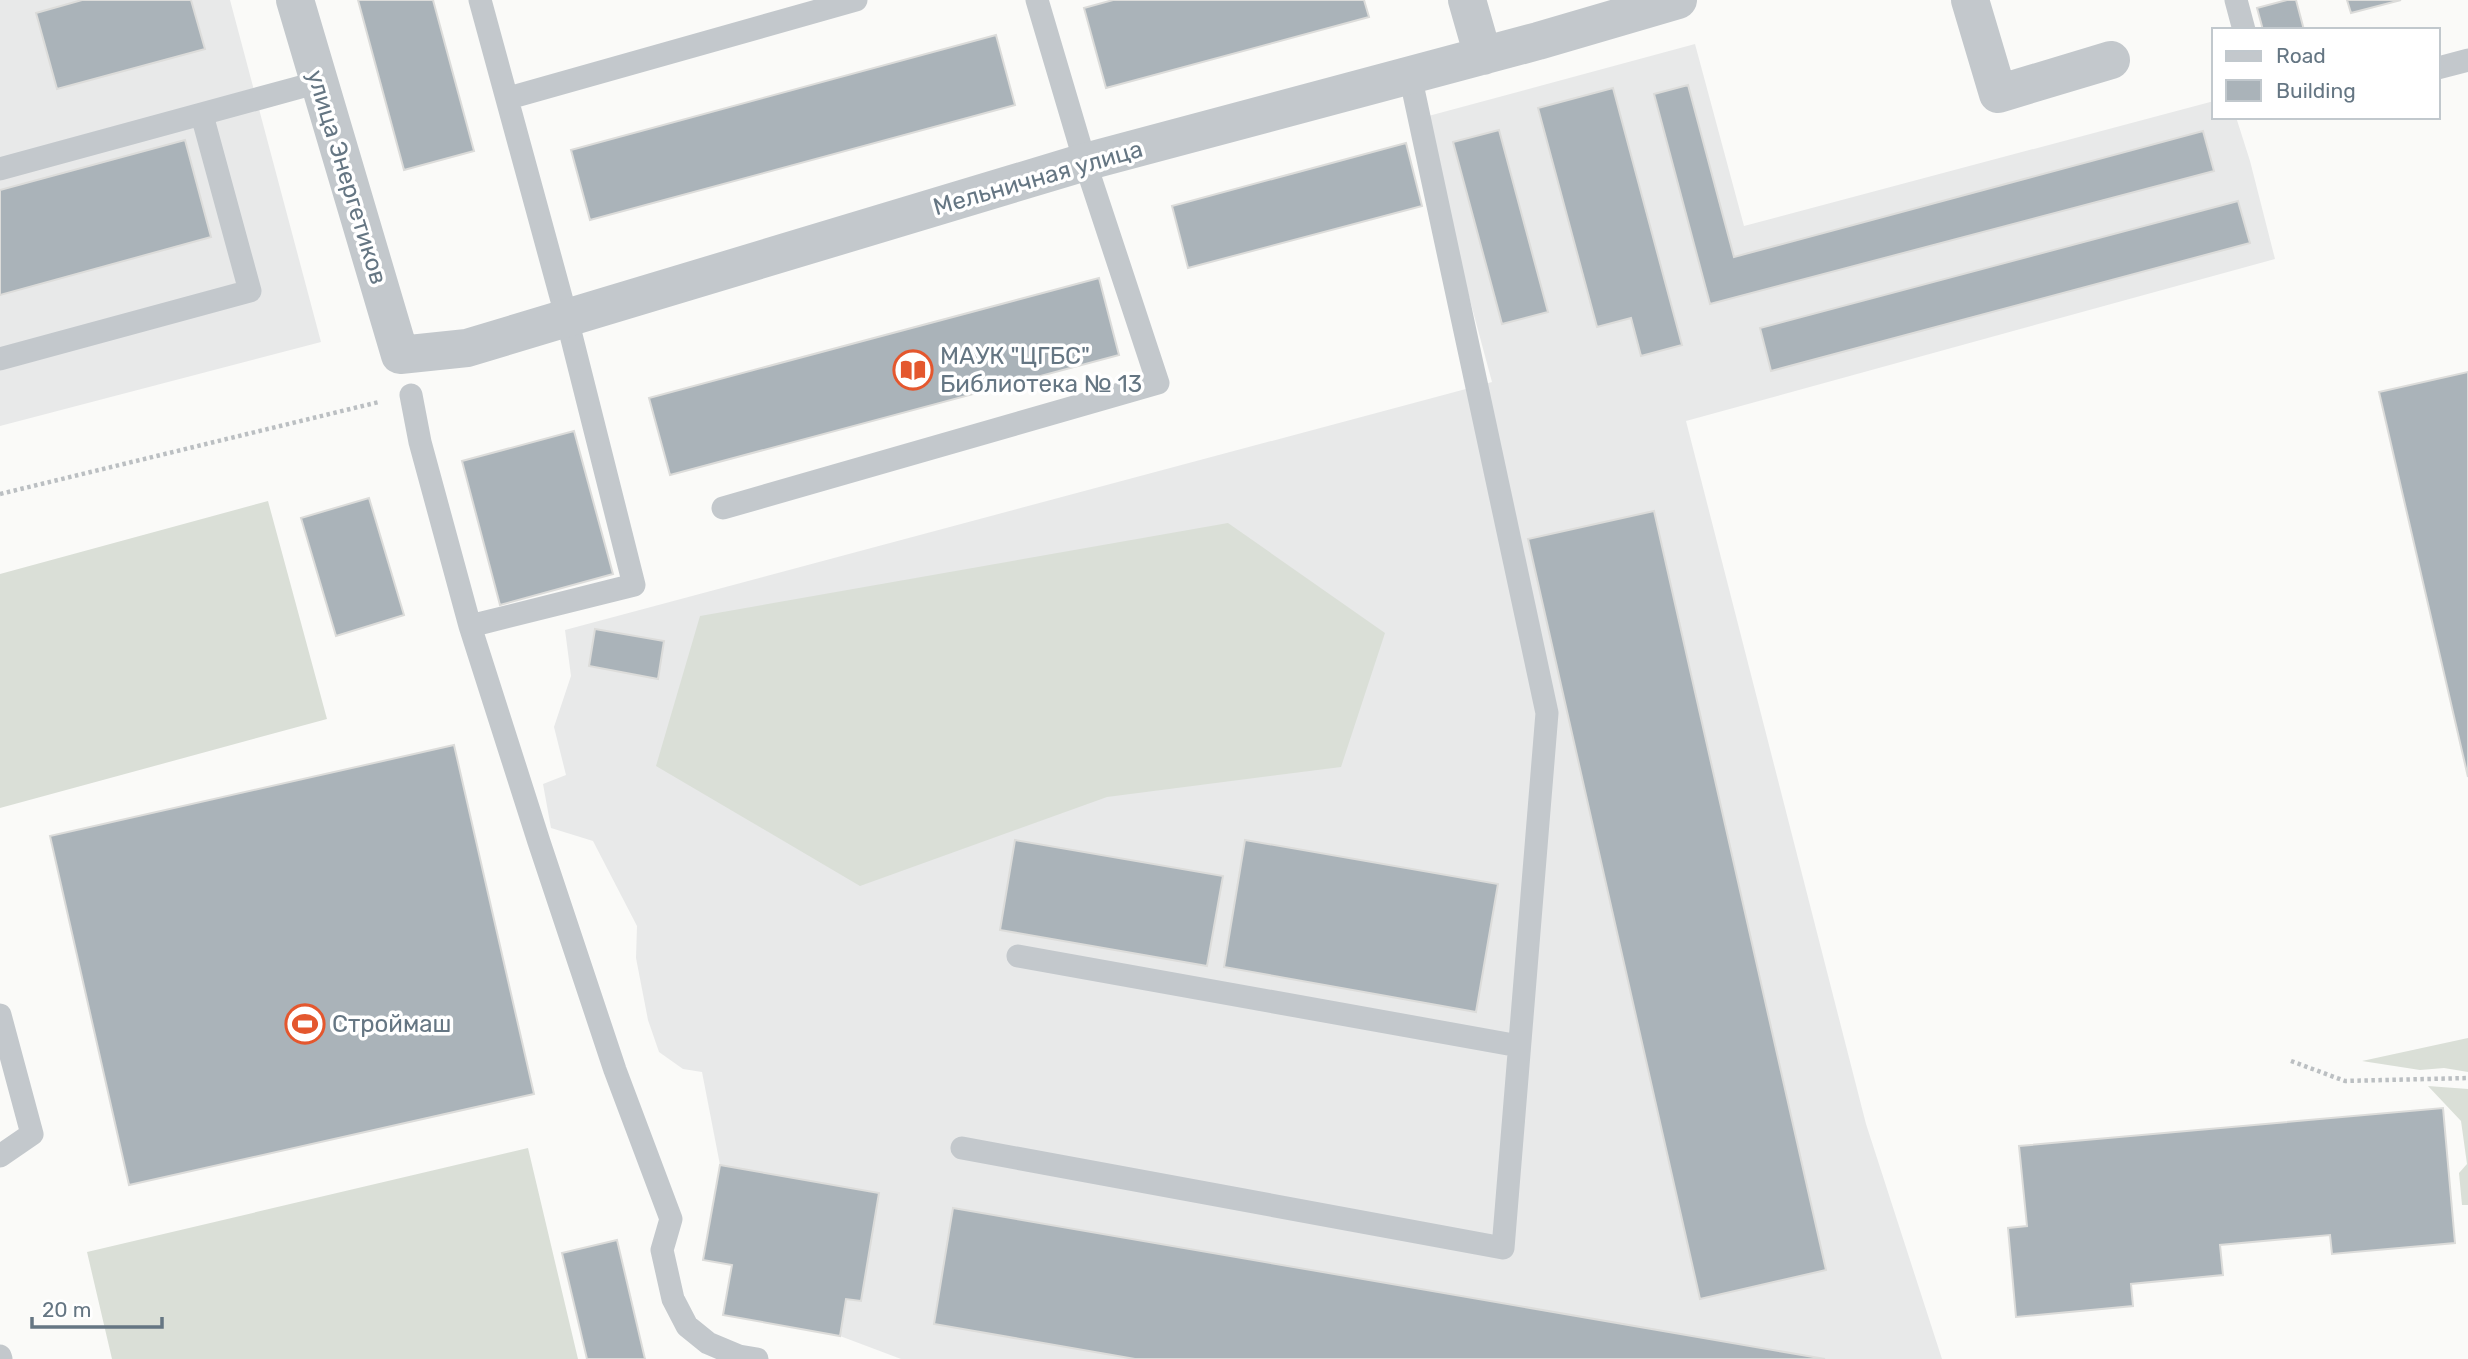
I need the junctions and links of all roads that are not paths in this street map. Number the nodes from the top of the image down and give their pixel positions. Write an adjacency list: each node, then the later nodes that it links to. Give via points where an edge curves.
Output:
1 (295, 0): 15 (street, улица Энергетиков)
2 (480, 0): 16 (lane)
3 (856, 0): 16 (lane)
4 (1037, 0): 18 (lane)
5 (1467, 0): 10 (street)
6 (1678, 0): 10 (street, Мельничная улица)
7 (1970, 0): 11 (street, via 1998,94)
8 (2236, 0): 9 (lane)
9 (2243, 28)
10 (1483, 56): 14 (street, Мельничная улица)
11 (2111, 60)
12 (2468, 60): 13 (lane)
13 (2440, 67)
14 (1410, 75): 18 (street, Мельничная улица); 28 (lane, via 1547,713)
15 (319, 82): 17 (lane); 21 (street, улица Энергетиков)
16 (509, 98): 20 (lane)
17 (202, 115): 19 (lane); 22 (lane, via 250,291)
18 (1085, 162): 20 (street, Мельничная улица); 24 (lane, via 1158,383)
19 (0, 169)
20 (568, 319): 21 (street, Мельничная улица, via 467,348); 25 (lane, via 634,585)
21 (400, 355)
22 (0, 359)
23 (411, 394): 25 (lane)
24 (723, 508)
25 (470, 626): 31 (lane, via 615,1070 671,1219 662,1250 673,1298 687,1326 708,1343)
26 (1018, 956): 28 (lane)
27 (0, 1015): 30 (lane, via 32,1133)
28 (1519, 1046): 29 (lane, via 1503,1248)
29 (962, 1148)
30 (0, 1156)
31 (757, 1359)

